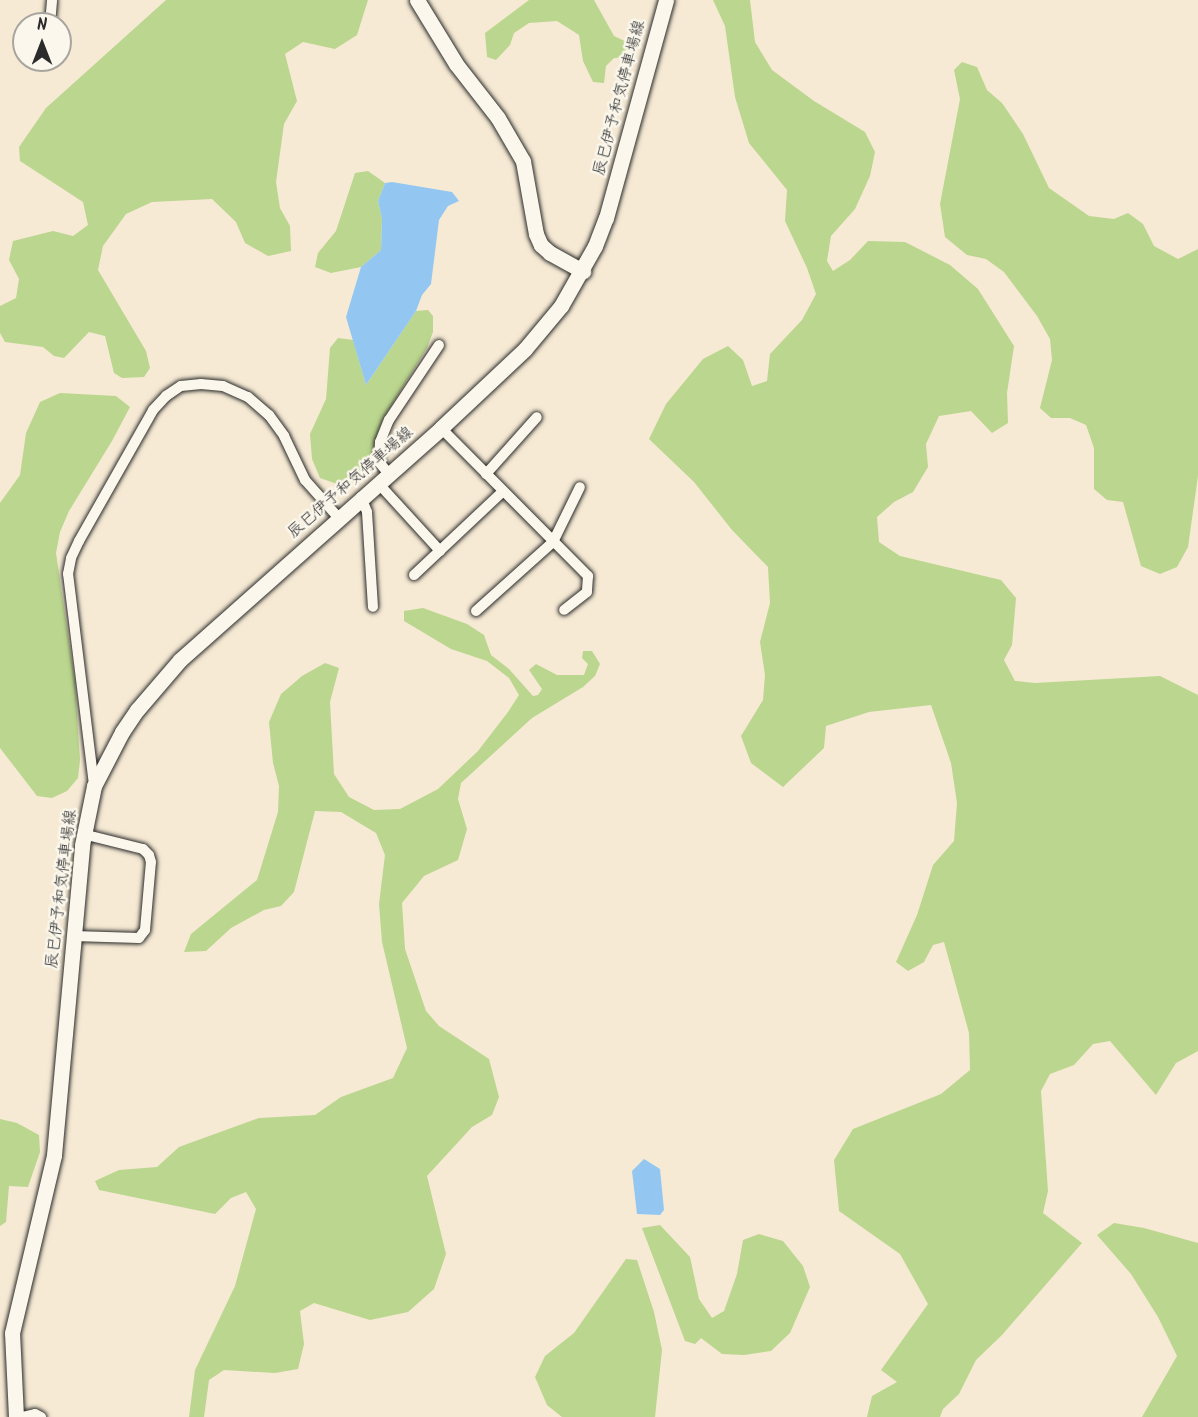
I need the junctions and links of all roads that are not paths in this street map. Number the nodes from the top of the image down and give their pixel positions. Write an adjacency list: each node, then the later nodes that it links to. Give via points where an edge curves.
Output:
1 (417, 0): 3 (main road, via 523,161 536,234 542,245)
2 (666, 0): 3 (main road, 辰巳伊予和気停車場線, via 606,218)
3 (583, 271): 6 (main road, 辰巳伊予和気停車場線, via 561,306 525,349)
4 (439, 345): 8 (street, via 389,420 380,442)
5 (537, 417): 7 (street)
6 (441, 428): 7 (street); 8 (main road, 辰巳伊予和気停車場線)
7 (486, 474): 10 (street)
8 (383, 478): 11 (main road, 辰巳伊予和気停車場線); 14 (street)
9 (580, 487): 13 (street)
10 (502, 492): 13 (street); 14 (street)
11 (361, 497): 12 (main road, 辰巳伊予和気停車場線); 16 (street, via 368,512)
12 (338, 517): 19 (main road, 辰巳伊予和気停車場線, via 180,660 122,732); 19 (street, via 305,480 269,415 248,397 223,386 181,386 153,410 79,541 68,574)
13 (553, 542): 17 (street, via 588,576 586,592); 18 (street)
14 (440, 551): 15 (street)
15 (414, 575)
16 (373, 607)
17 (564, 610)
18 (476, 611)
19 (94, 786): 20 (main road, 辰巳伊予和気停車場線)
20 (84, 834): 21 (main road, 辰巳伊予和気停車場線); 21 (street, via 143,849 149,855 145,930 140,938)
21 (73, 936): 22 (main road, 辰巳伊予和気停車場線, via 54,1155 12,1333)
22 (16, 1417)
23 (22, 1417): 24 (street)
24 (41, 1417)

